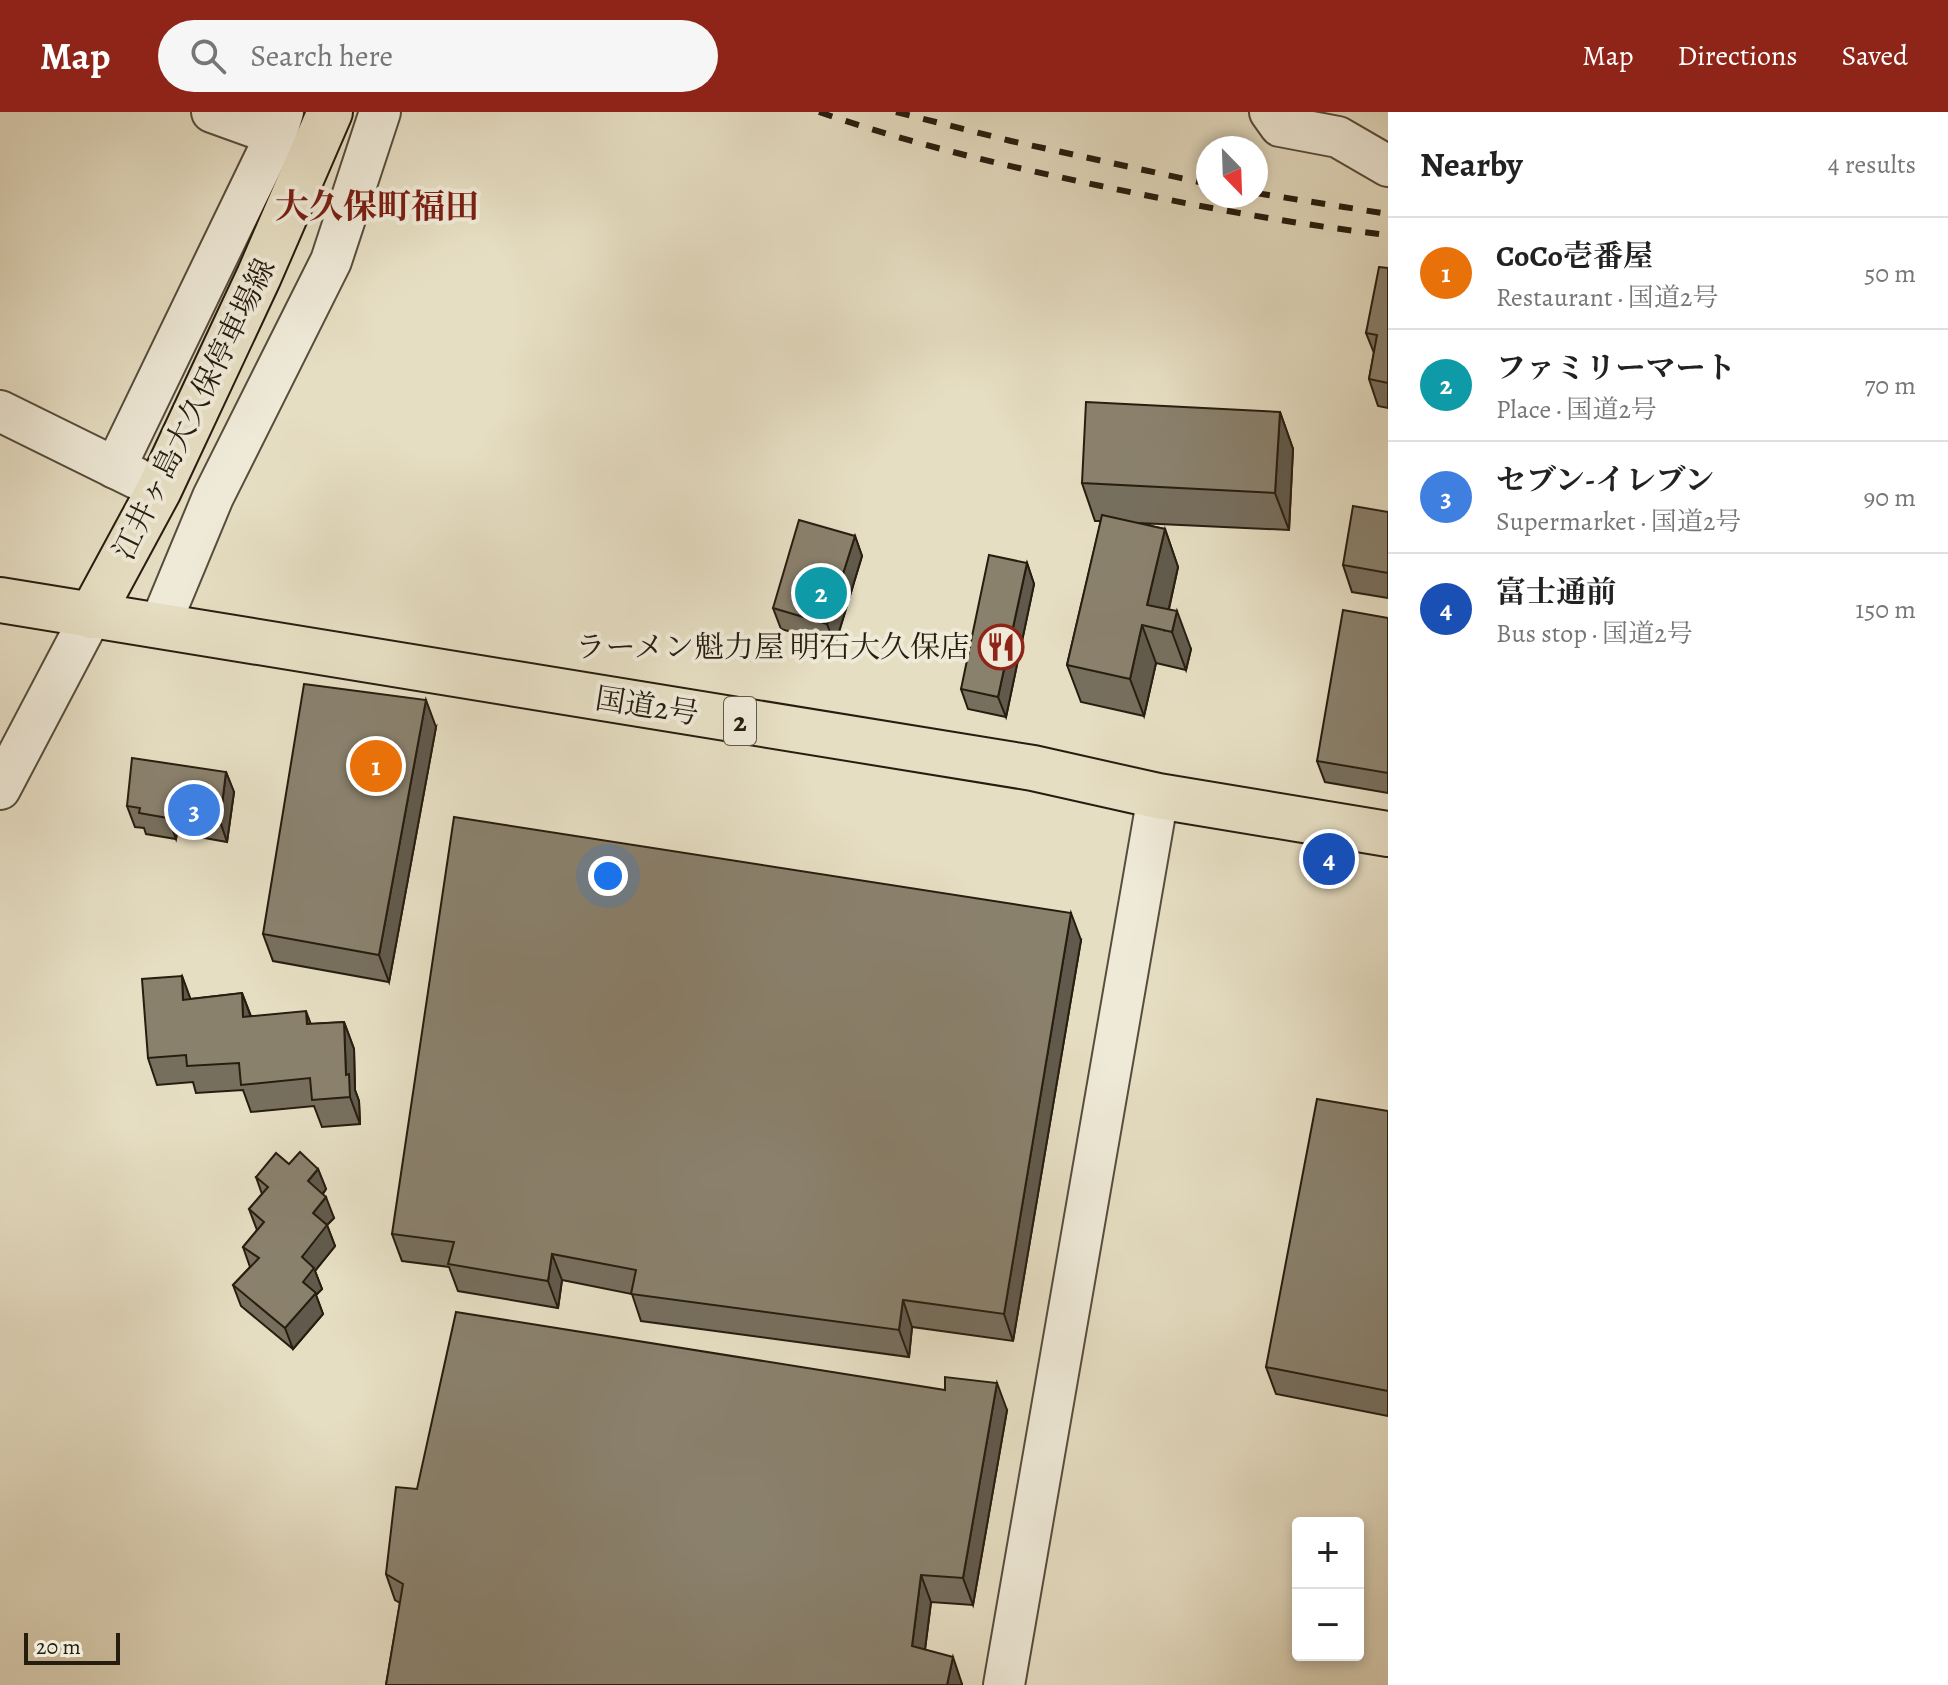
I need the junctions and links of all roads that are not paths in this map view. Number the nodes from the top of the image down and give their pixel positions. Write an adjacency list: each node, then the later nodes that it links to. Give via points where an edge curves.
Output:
1 (212, 112): 5 (street)
2 (330, 112): 9 (main road, 江井ヶ島大久保停車場線)
3 (380, 112): 12 (street, via 331,261 213,497)
4 (1270, 112): 6 (street, via 1280,126 1338,137)
5 (280, 124): 8 (street)
6 (1388, 166)
7 (0, 411): 8 (street)
8 (115, 468): 9 (street)
9 (159, 490): 11 (main road, 江井ヶ島大久保停車場線)
10 (0, 600): 11 (main road, 国道2号 / 2)
11 (91, 616): 12 (main road, 国道2号 / 2); 13 (street)
12 (159, 627): 14 (main road, 国道2号 / 2, via 1033,768)
13 (0, 789)
14 (1158, 796): 15 (main road, 国道2号 / 2); 16 (street)
15 (1388, 834)
16 (1004, 1685)

